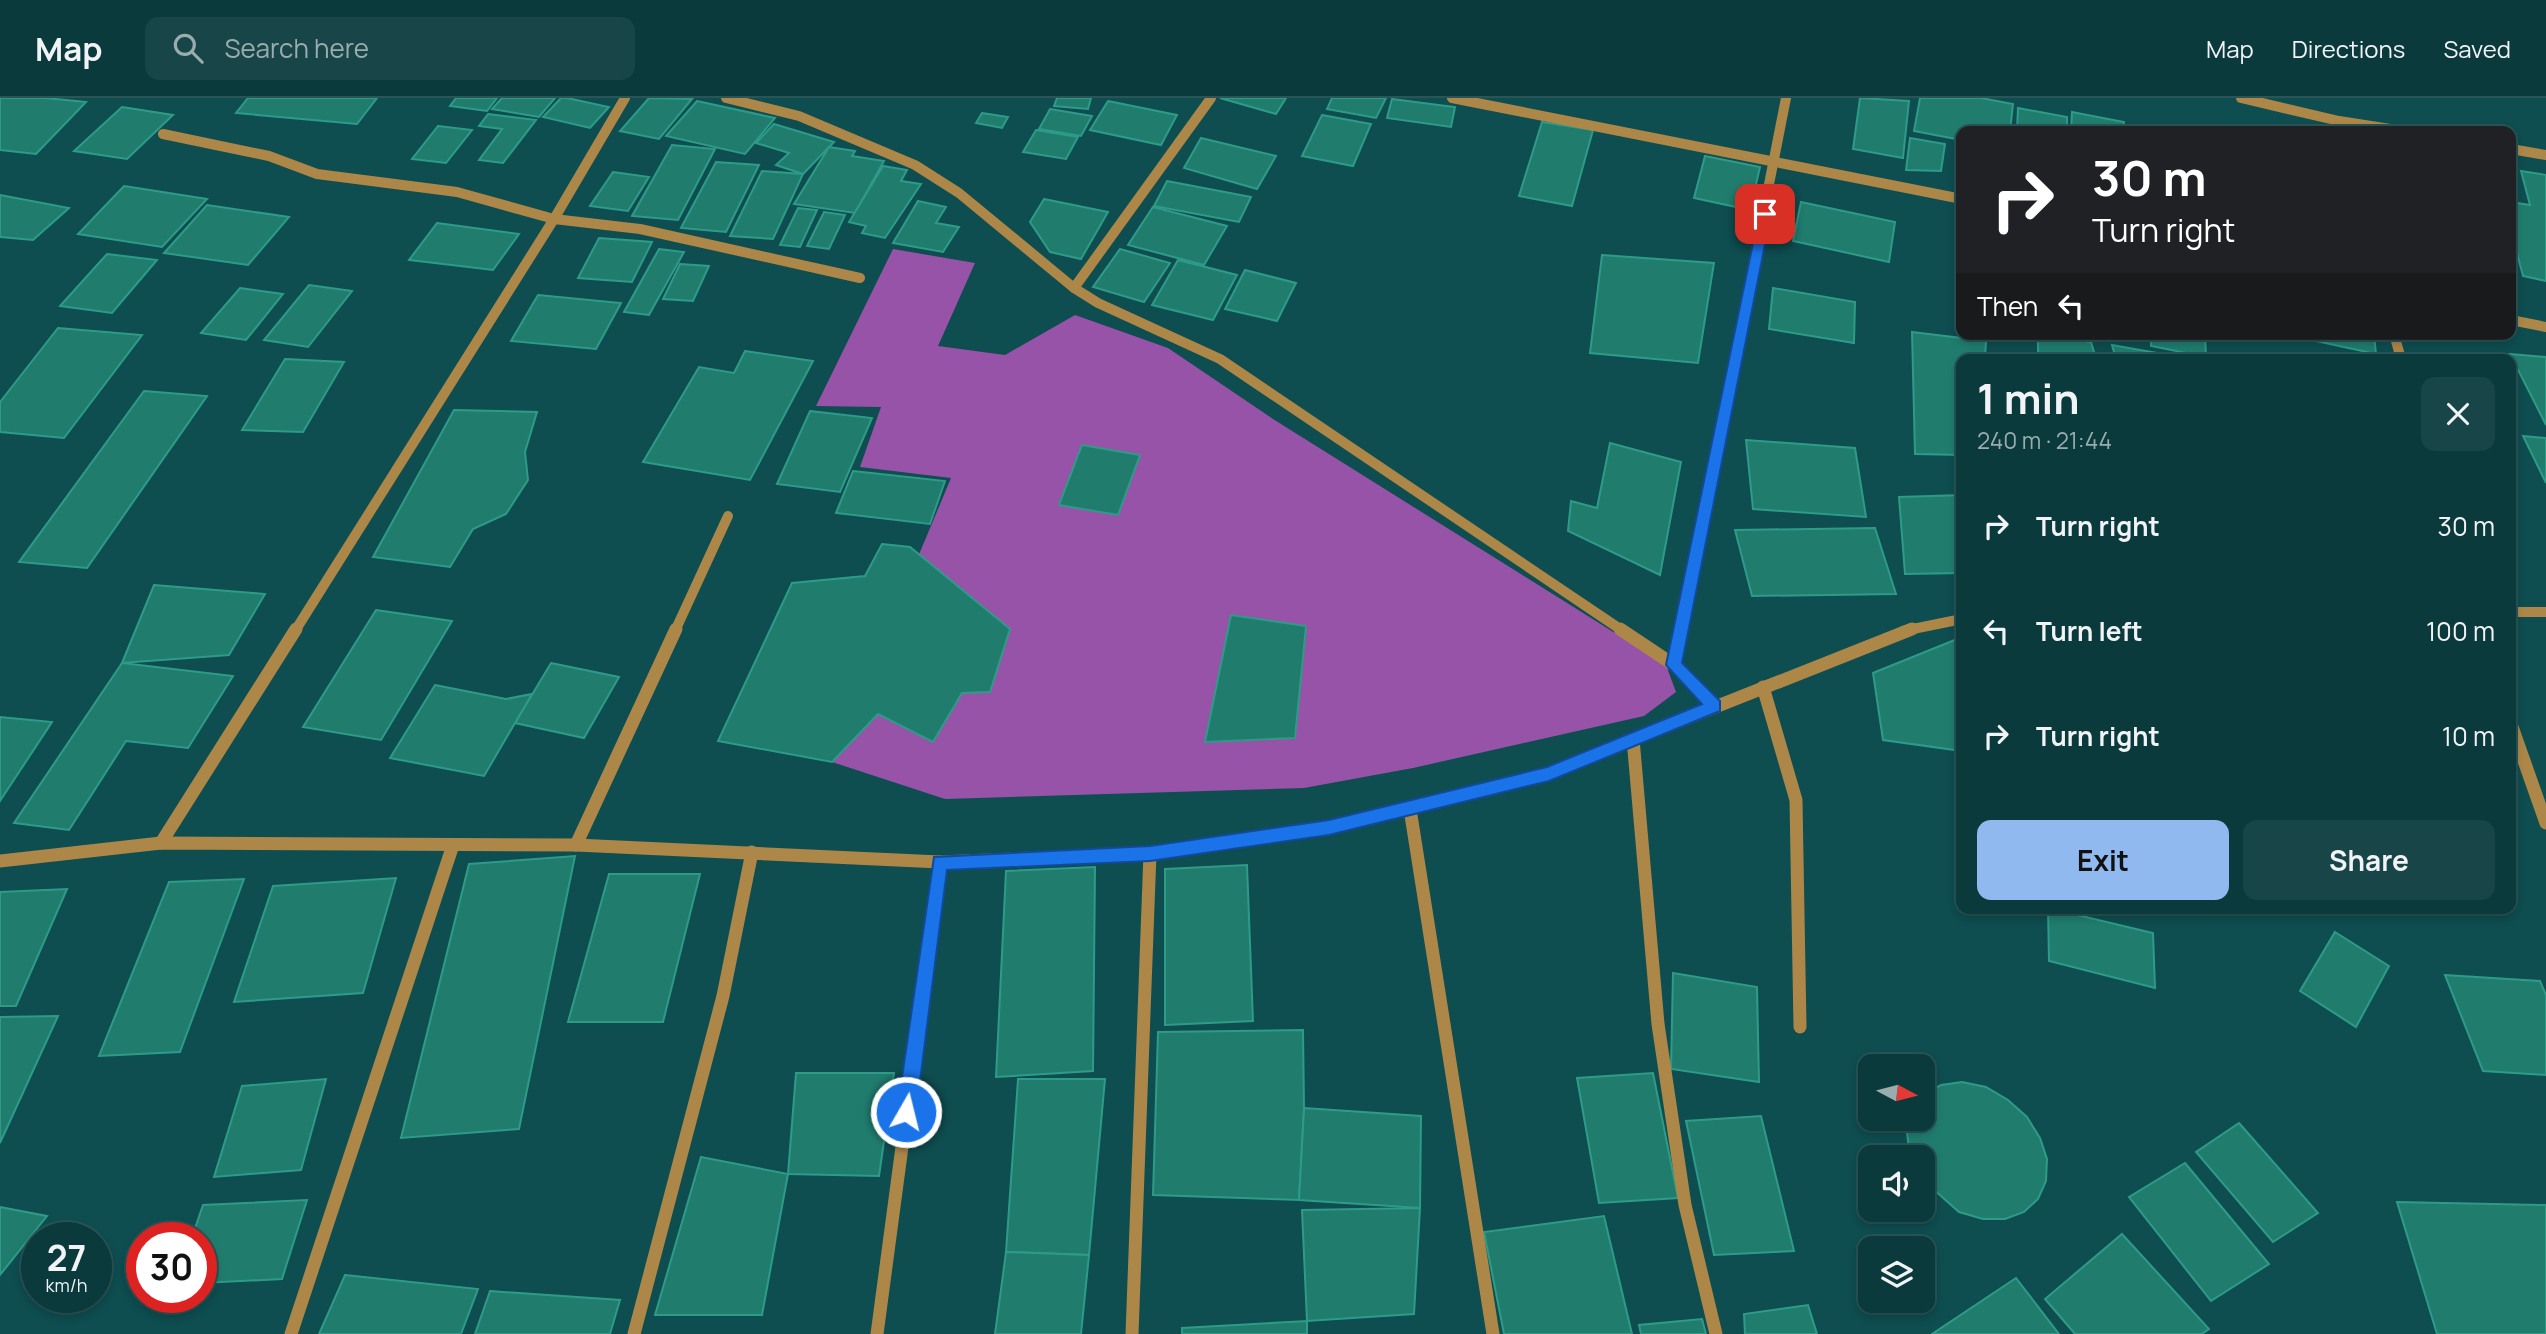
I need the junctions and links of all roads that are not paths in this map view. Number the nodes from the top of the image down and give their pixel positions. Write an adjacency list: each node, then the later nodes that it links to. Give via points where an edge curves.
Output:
1 (625, 98): 17 (street)
2 (726, 98): 19 (street, via 799,116 915,165 959,193)
3 (1211, 98): 19 (street)
4 (1452, 98): 15 (street)
5 (1786, 98): 15 (street)
6 (2241, 98): 8 (street)
7 (2300, 98): 8 (street)
8 (2303, 112): 9 (street)
9 (2339, 121): 10 (street); 11 (street)
10 (2340, 126)
11 (2371, 126)
12 (163, 134): 17 (street, via 269,156 317,174 457,192)
13 (2516, 150): 14 (street)
14 (2546, 155)
15 (1775, 160): 16 (street); 26 (street)
16 (1956, 198)
17 (554, 219): 18 (street, via 640,229); 33 (street)
18 (860, 278)
19 (1074, 288): 26 (street, via 1220,359)
20 (2516, 321): 21 (street)
21 (2546, 327)
22 (728, 516): 35 (street)
23 (2516, 612): 24 (street)
24 (2546, 612)
25 (1956, 620): 27 (street, via 1901,631)
26 (1674, 665): 28 (street)
27 (1763, 687): 28 (street); 40 (street, via 1796,800)
28 (1714, 706): 30 (street)
29 (2516, 738): 32 (street)
30 (1633, 739): 31 (street, via 1549,774); 46 (street, via 1658,1024 1685,1205)
31 (1410, 809): 37 (street, via 1280,836); 45 (street)
32 (2546, 823)
33 (161, 843): 34 (street); 38 (street)
34 (453, 845): 35 (street); 41 (street)
35 (576, 845): 36 (street)
36 (752, 852): 39 (street); 42 (street, via 723,996)
37 (1150, 853): 39 (street); 44 (street)
38 (0, 861)
39 (940, 862): 43 (street)
40 (1800, 1027)
41 (291, 1334)
42 (634, 1334)
43 (877, 1334)
44 (1132, 1334)
45 (1493, 1334)
46 (1716, 1334)

